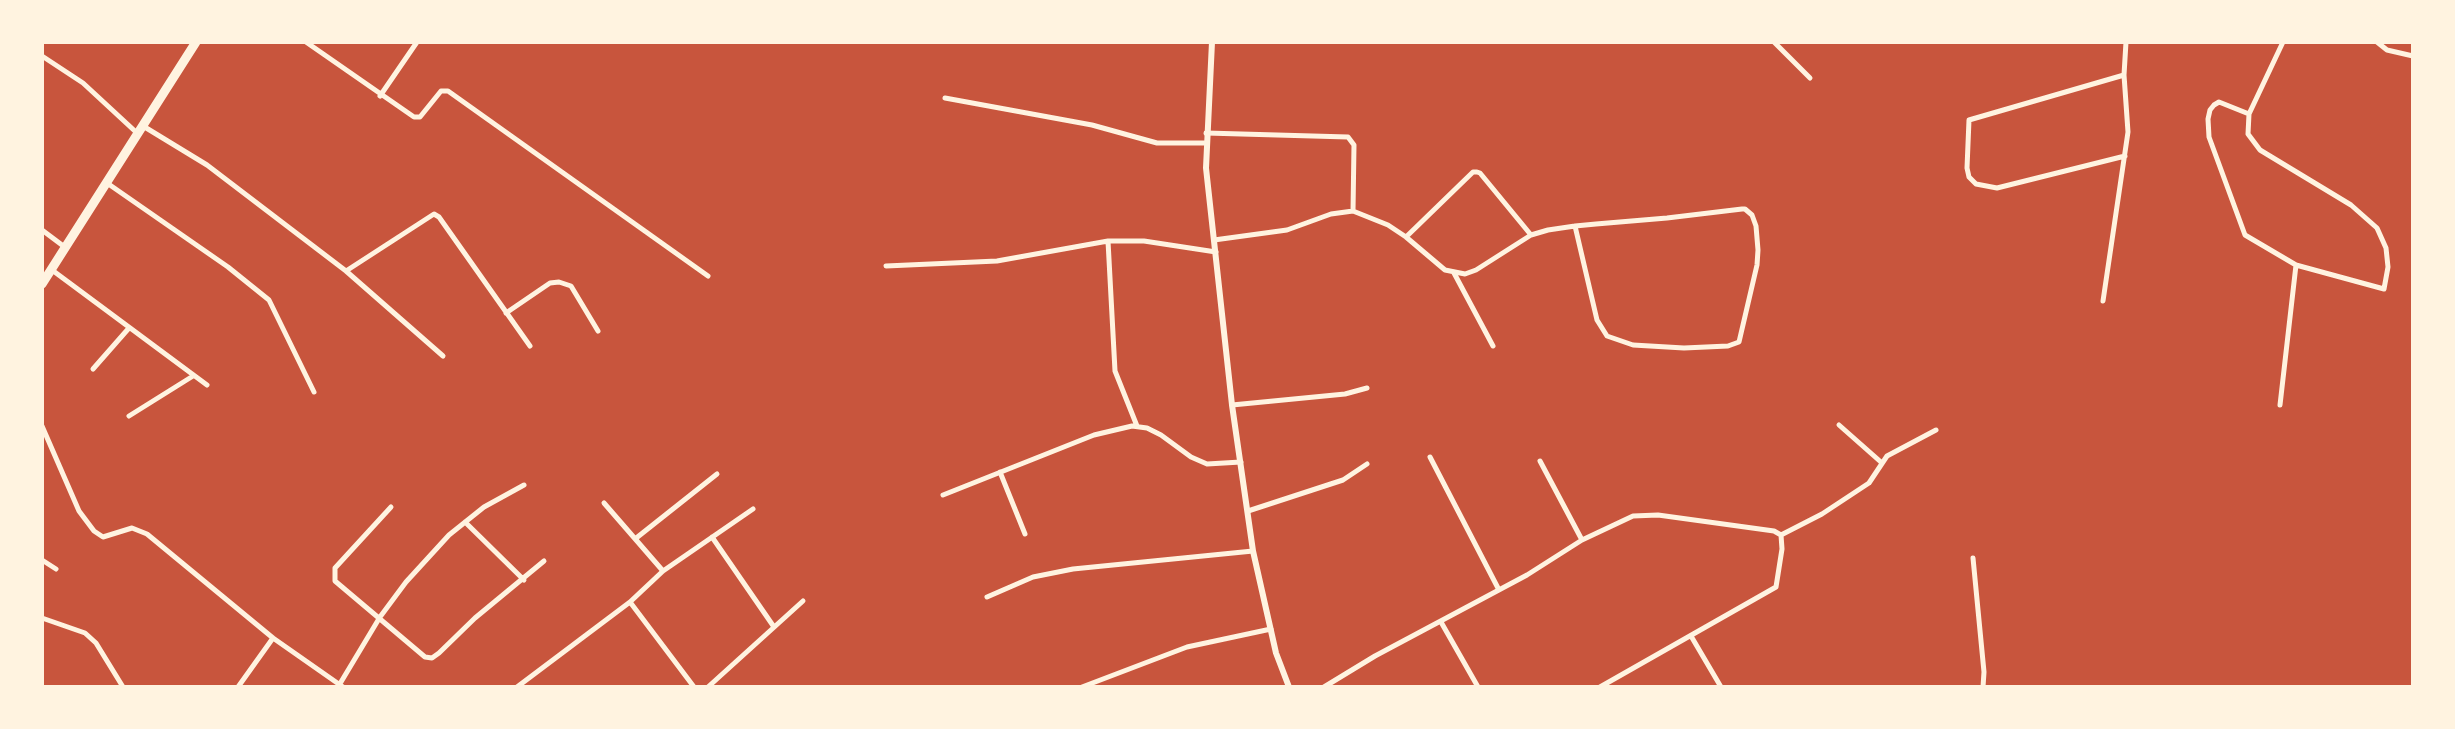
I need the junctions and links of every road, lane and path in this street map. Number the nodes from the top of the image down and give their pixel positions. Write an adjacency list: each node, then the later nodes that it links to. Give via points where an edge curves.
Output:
1 (196, 42): 16 (highway)
2 (306, 42): 13 (street)
3 (417, 42): 13 (street)
4 (1212, 42): 17 (street)
5 (1774, 42): 12 (street)
6 (2126, 42): 11 (street)
7 (2283, 42): 15 (street)
8 (2376, 42): 10 (street)
9 (42, 56): 16 (street)
10 (2413, 57)
11 (2124, 75): 19 (street); 19 (street, via 1969,120 1967,169 1976,184 1997,188)
12 (1810, 78)
13 (380, 96): 35 (street, via 420,117 441,91 448,91)
14 (945, 98): 18 (street, via 1157,142)
15 (2249, 114): 30 (street, via 2219,102 2210,110 2209,137 2245,235); 30 (street, via 2248,134 2260,150 2351,205 2377,228 2386,248 2386,286 2381,289)
16 (140, 129): 20 (highway); 33 (street, via 206,165)
17 (1206, 133): 18 (street); 21 (street, via 1348,137 1354,145)
18 (1206, 143): 26 (street)
19 (2125, 156): 37 (street)
20 (107, 183): 28 (highway); 48 (street, via 268,300)
21 (1353, 211): 25 (street); 26 (street, via 1287,230)
22 (1575, 226): 22 (street, via 1749,210 1756,226 1757,257 1739,342 1684,348 1633,345 1606,337 1597,320); 24 (street)
23 (42, 230): 28 (street)
24 (1531, 235): 25 (street, via 1480,173 1473,172); 34 (street, via 1476,270)
25 (1406, 237): 34 (street)
26 (1214, 240): 29 (street)
27 (1108, 241): 29 (street, via 1144,241); 31 (street, via 997,261); 54 (street, via 1115,371)
28 (66, 248): 32 (highway)
29 (1216, 252): 49 (street)
30 (2296, 265): 50 (street)
31 (886, 266)
32 (52, 270): 36 (highway); 39 (street)
33 (346, 271): 38 (street, via 434,214); 43 (street)
34 (1454, 273): 42 (street)
35 (708, 276)
36 (42, 284)
37 (2103, 301)
38 (506, 313): 40 (street, via 559,282 571,286); 41 (street)
39 (129, 328): 44 (street); 45 (street)
40 (598, 331)
41 (530, 345)
42 (1493, 346)
43 (443, 356)
44 (93, 369)
45 (193, 376): 46 (street); 51 (street)
46 (207, 385)
47 (1367, 388): 49 (street)
48 (314, 392)
49 (1232, 405): 58 (street)
50 (2280, 405)
51 (130, 416)
52 (1839, 425): 59 (street)
53 (42, 426): 92 (street, via 79,511 94,531 103,537 132,528 147,534)
54 (1137, 427): 58 (street, via 1161,435 1207,464); 61 (street, via 1094,435)
55 (1936, 430): 59 (street)
56 (1430, 457): 82 (street)
57 (1540, 461): 74 (street)
58 (1241, 462): 68 (street)
59 (1882, 463): 71 (street, via 1868,483)
60 (1367, 464): 68 (street, via 1343,480)
61 (1000, 472): 64 (street); 70 (street)
62 (717, 474): 73 (street)
63 (524, 485): 69 (street)
64 (943, 495)
65 (604, 503): 73 (street)
66 (391, 507): 86 (street, via 333,574 335,581)
67 (753, 509): 72 (street)
68 (1248, 511): 75 (street)
69 (465, 522): 81 (street); 86 (street, via 406,582)
70 (1025, 534)
71 (1780, 535): 74 (street, via 1644,515); 91 (street, via 1776,587)
72 (712, 537): 80 (street); 89 (street)
73 (635, 539): 80 (street)
74 (1582, 540): 82 (street)
75 (1253, 551): 83 (street, via 1073,569 1033,577); 90 (street)
76 (1973, 558): 105 (street)
77 (42, 560): 79 (street)
78 (544, 561): 81 (street)
79 (56, 569)
80 (663, 572): 85 (street)
81 (524, 579): 86 (street, via 432,658 420,654)
82 (1499, 590): 88 (street)
83 (987, 597)
84 (803, 601): 89 (street)
85 (630, 602): 97 (street); 98 (street)
86 (380, 617): 93 (street)
87 (42, 618): 95 (street, via 85,633)
88 (1441, 622): 102 (street); 103 (street)
89 (774, 627): 99 (street)
90 (1271, 629): 100 (street, via 1187,647); 101 (street)
91 (1690, 636): 94 (street); 104 (street)
92 (273, 638): 93 (street); 96 (street)
93 (340, 686)
94 (1604, 686)
95 (123, 687)
96 (238, 687)
97 (517, 687)
98 (694, 687)
99 (708, 687)
100 (1082, 687)
101 (1289, 687)
102 (1324, 687)
103 (1478, 687)
104 (1721, 687)
105 (1983, 687)

